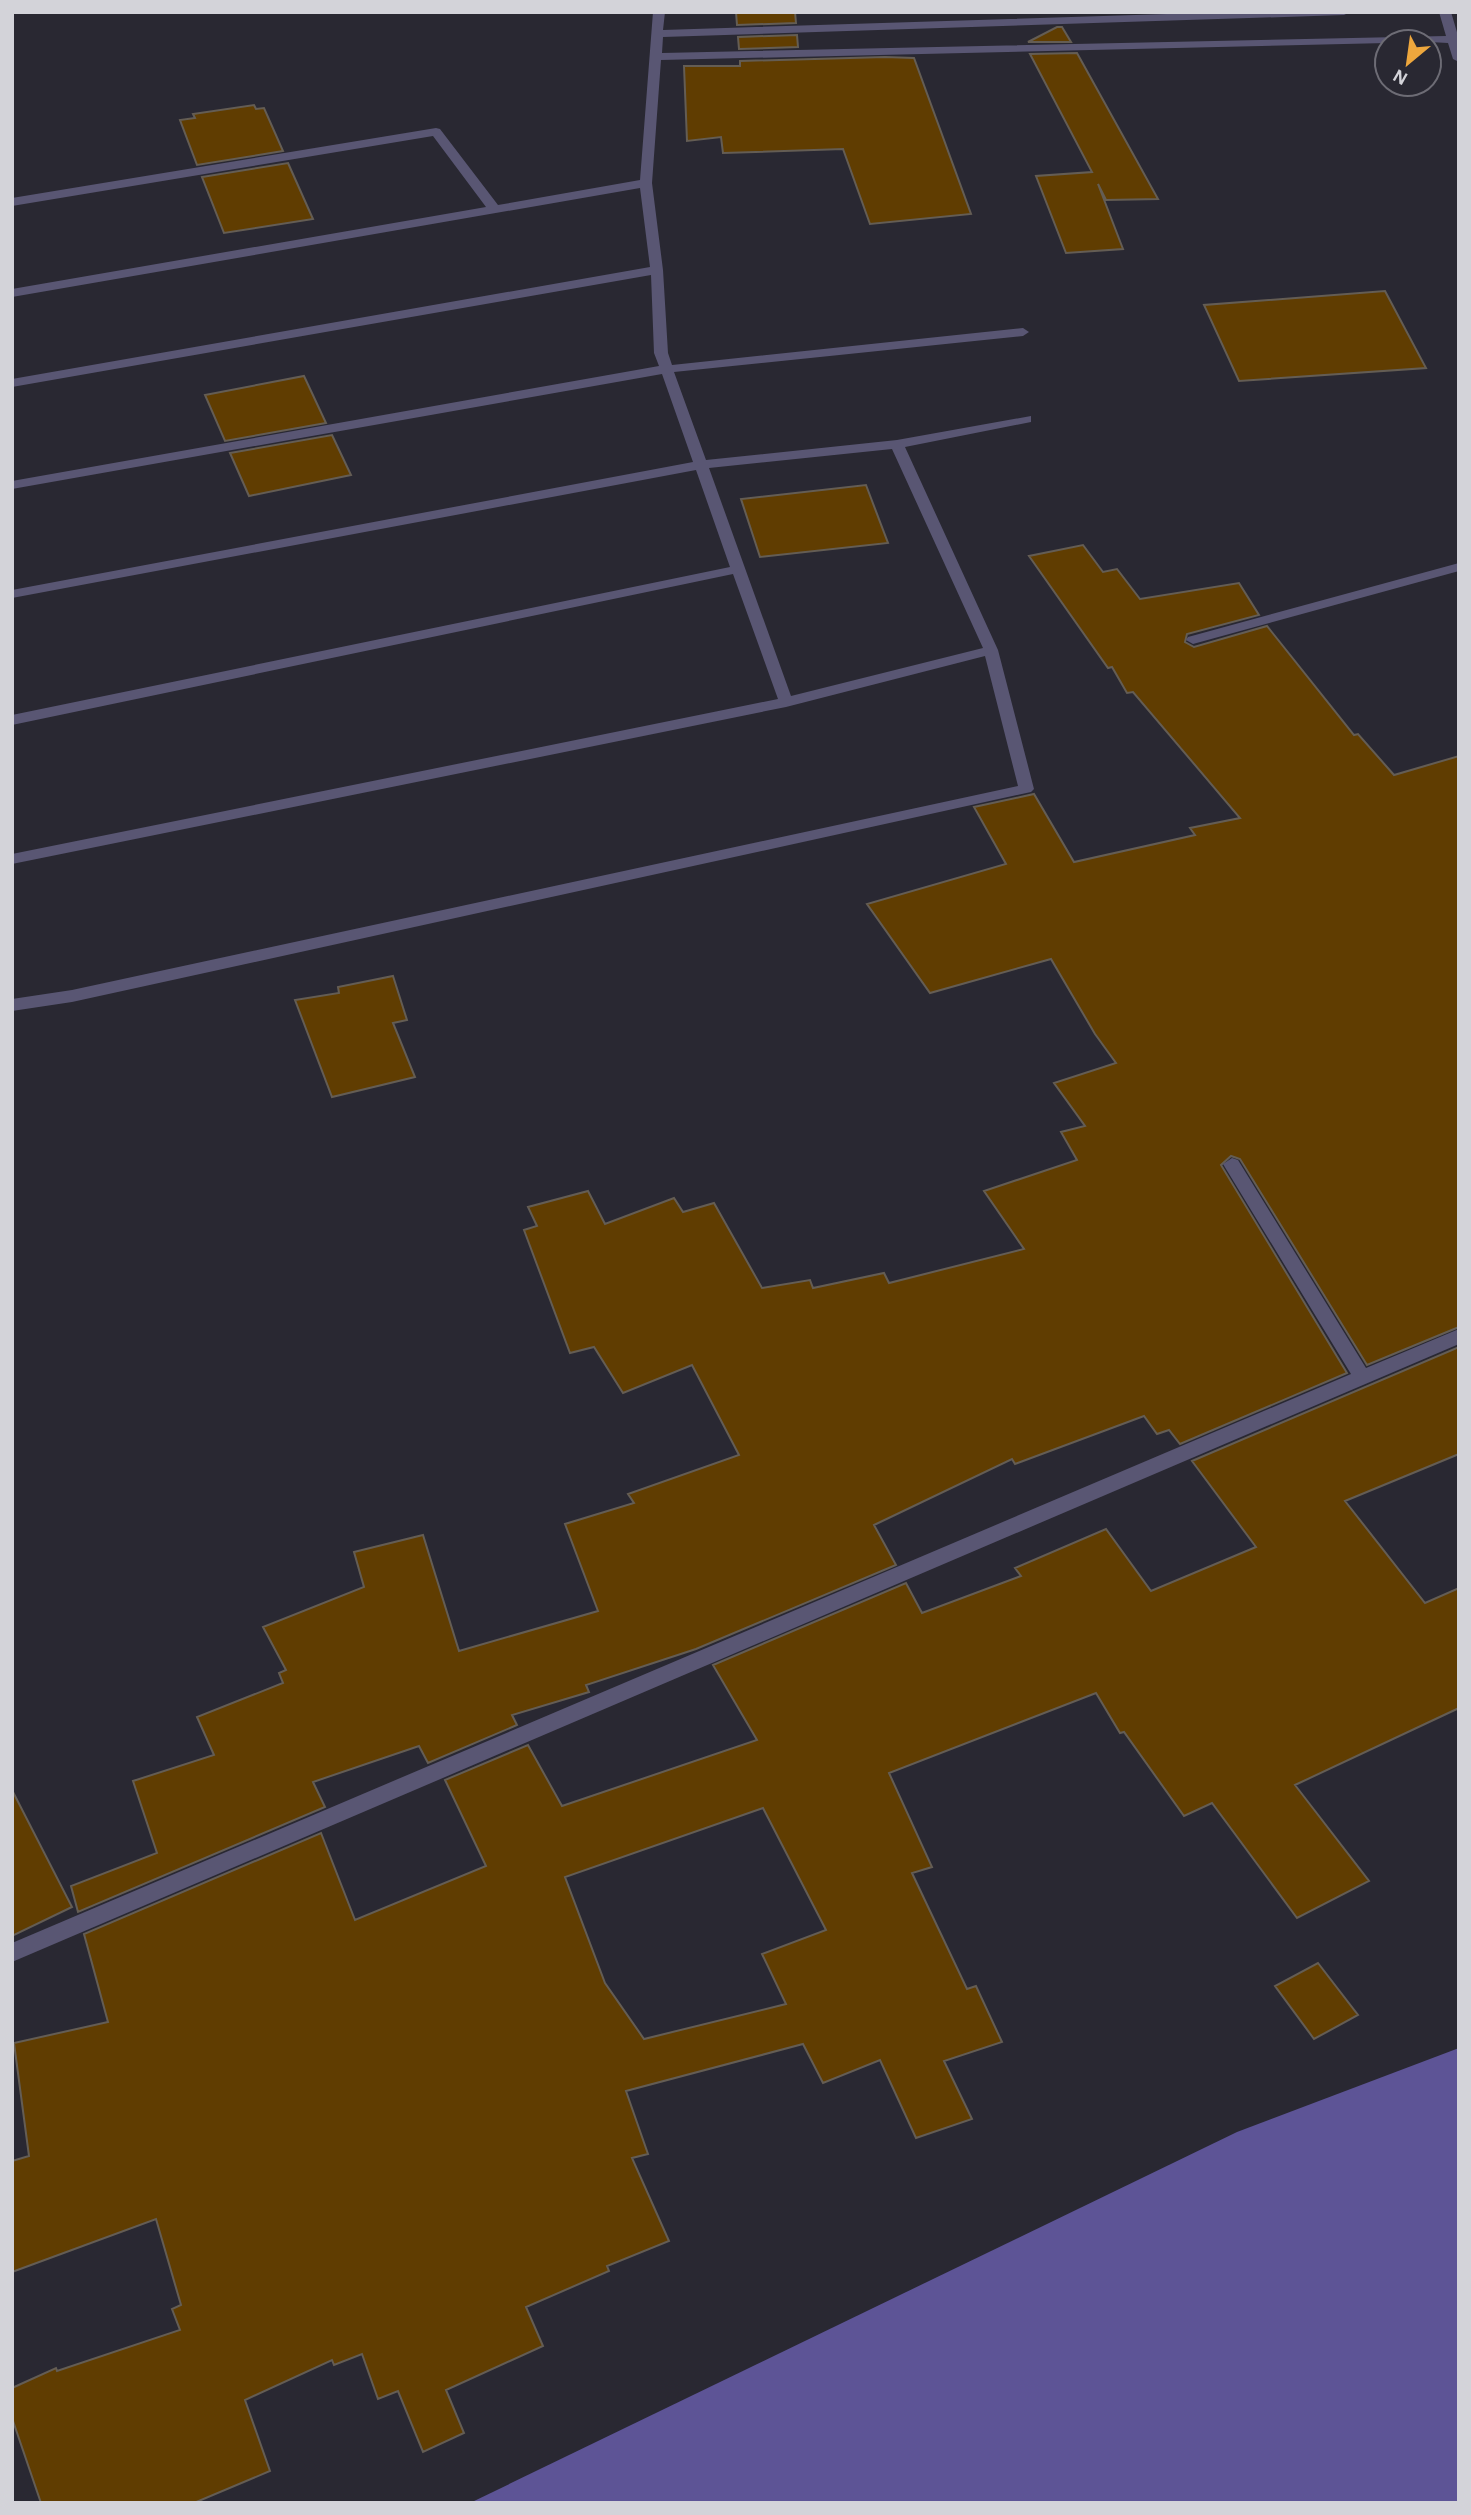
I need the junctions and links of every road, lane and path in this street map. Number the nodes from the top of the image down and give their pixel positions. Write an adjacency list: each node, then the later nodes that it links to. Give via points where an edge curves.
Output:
1 (659, 12): 9 (street)
2 (823, 12): 8 (street)
3 (1344, 12): 5 (street)
4 (1445, 12): 10 (street)
5 (1301, 13): 6 (street)
6 (1138, 15): 7 (street)
7 (979, 18): 8 (street); 11 (street)
8 (824, 29): 9 (street)
9 (657, 34): 12 (street)
10 (1453, 39): 11 (street); 13 (street)
11 (981, 50): 12 (street)
12 (656, 57): 14 (street)
13 (1459, 59)
14 (646, 183): 16 (street); 17 (street)
15 (12, 202): 16 (street, via 436,132)
16 (495, 210): 18 (street)
17 (657, 270): 20 (street, via 661,353); 21 (street)
18 (12, 293)
19 (1023, 332): 20 (street)
20 (667, 369): 24 (street); 25 (street)
21 (12, 383)
22 (1026, 419): 23 (street)
23 (897, 444): 24 (street); 30 (street)
24 (701, 465): 27 (street); 28 (street)
25 (12, 485)
26 (1459, 567): 29 (street)
27 (738, 569): 31 (street); 32 (street)
28 (12, 594)
29 (1193, 640)
30 (991, 650): 31 (street); 34 (street, via 1026,789 72,996)
31 (786, 702): 33 (street)
32 (12, 720)
33 (12, 859)
34 (12, 1005)
35 (1232, 1164): 37 (street)
36 (1459, 1336): 37 (street)
37 (1363, 1378): 38 (street)
38 (12, 1953)

